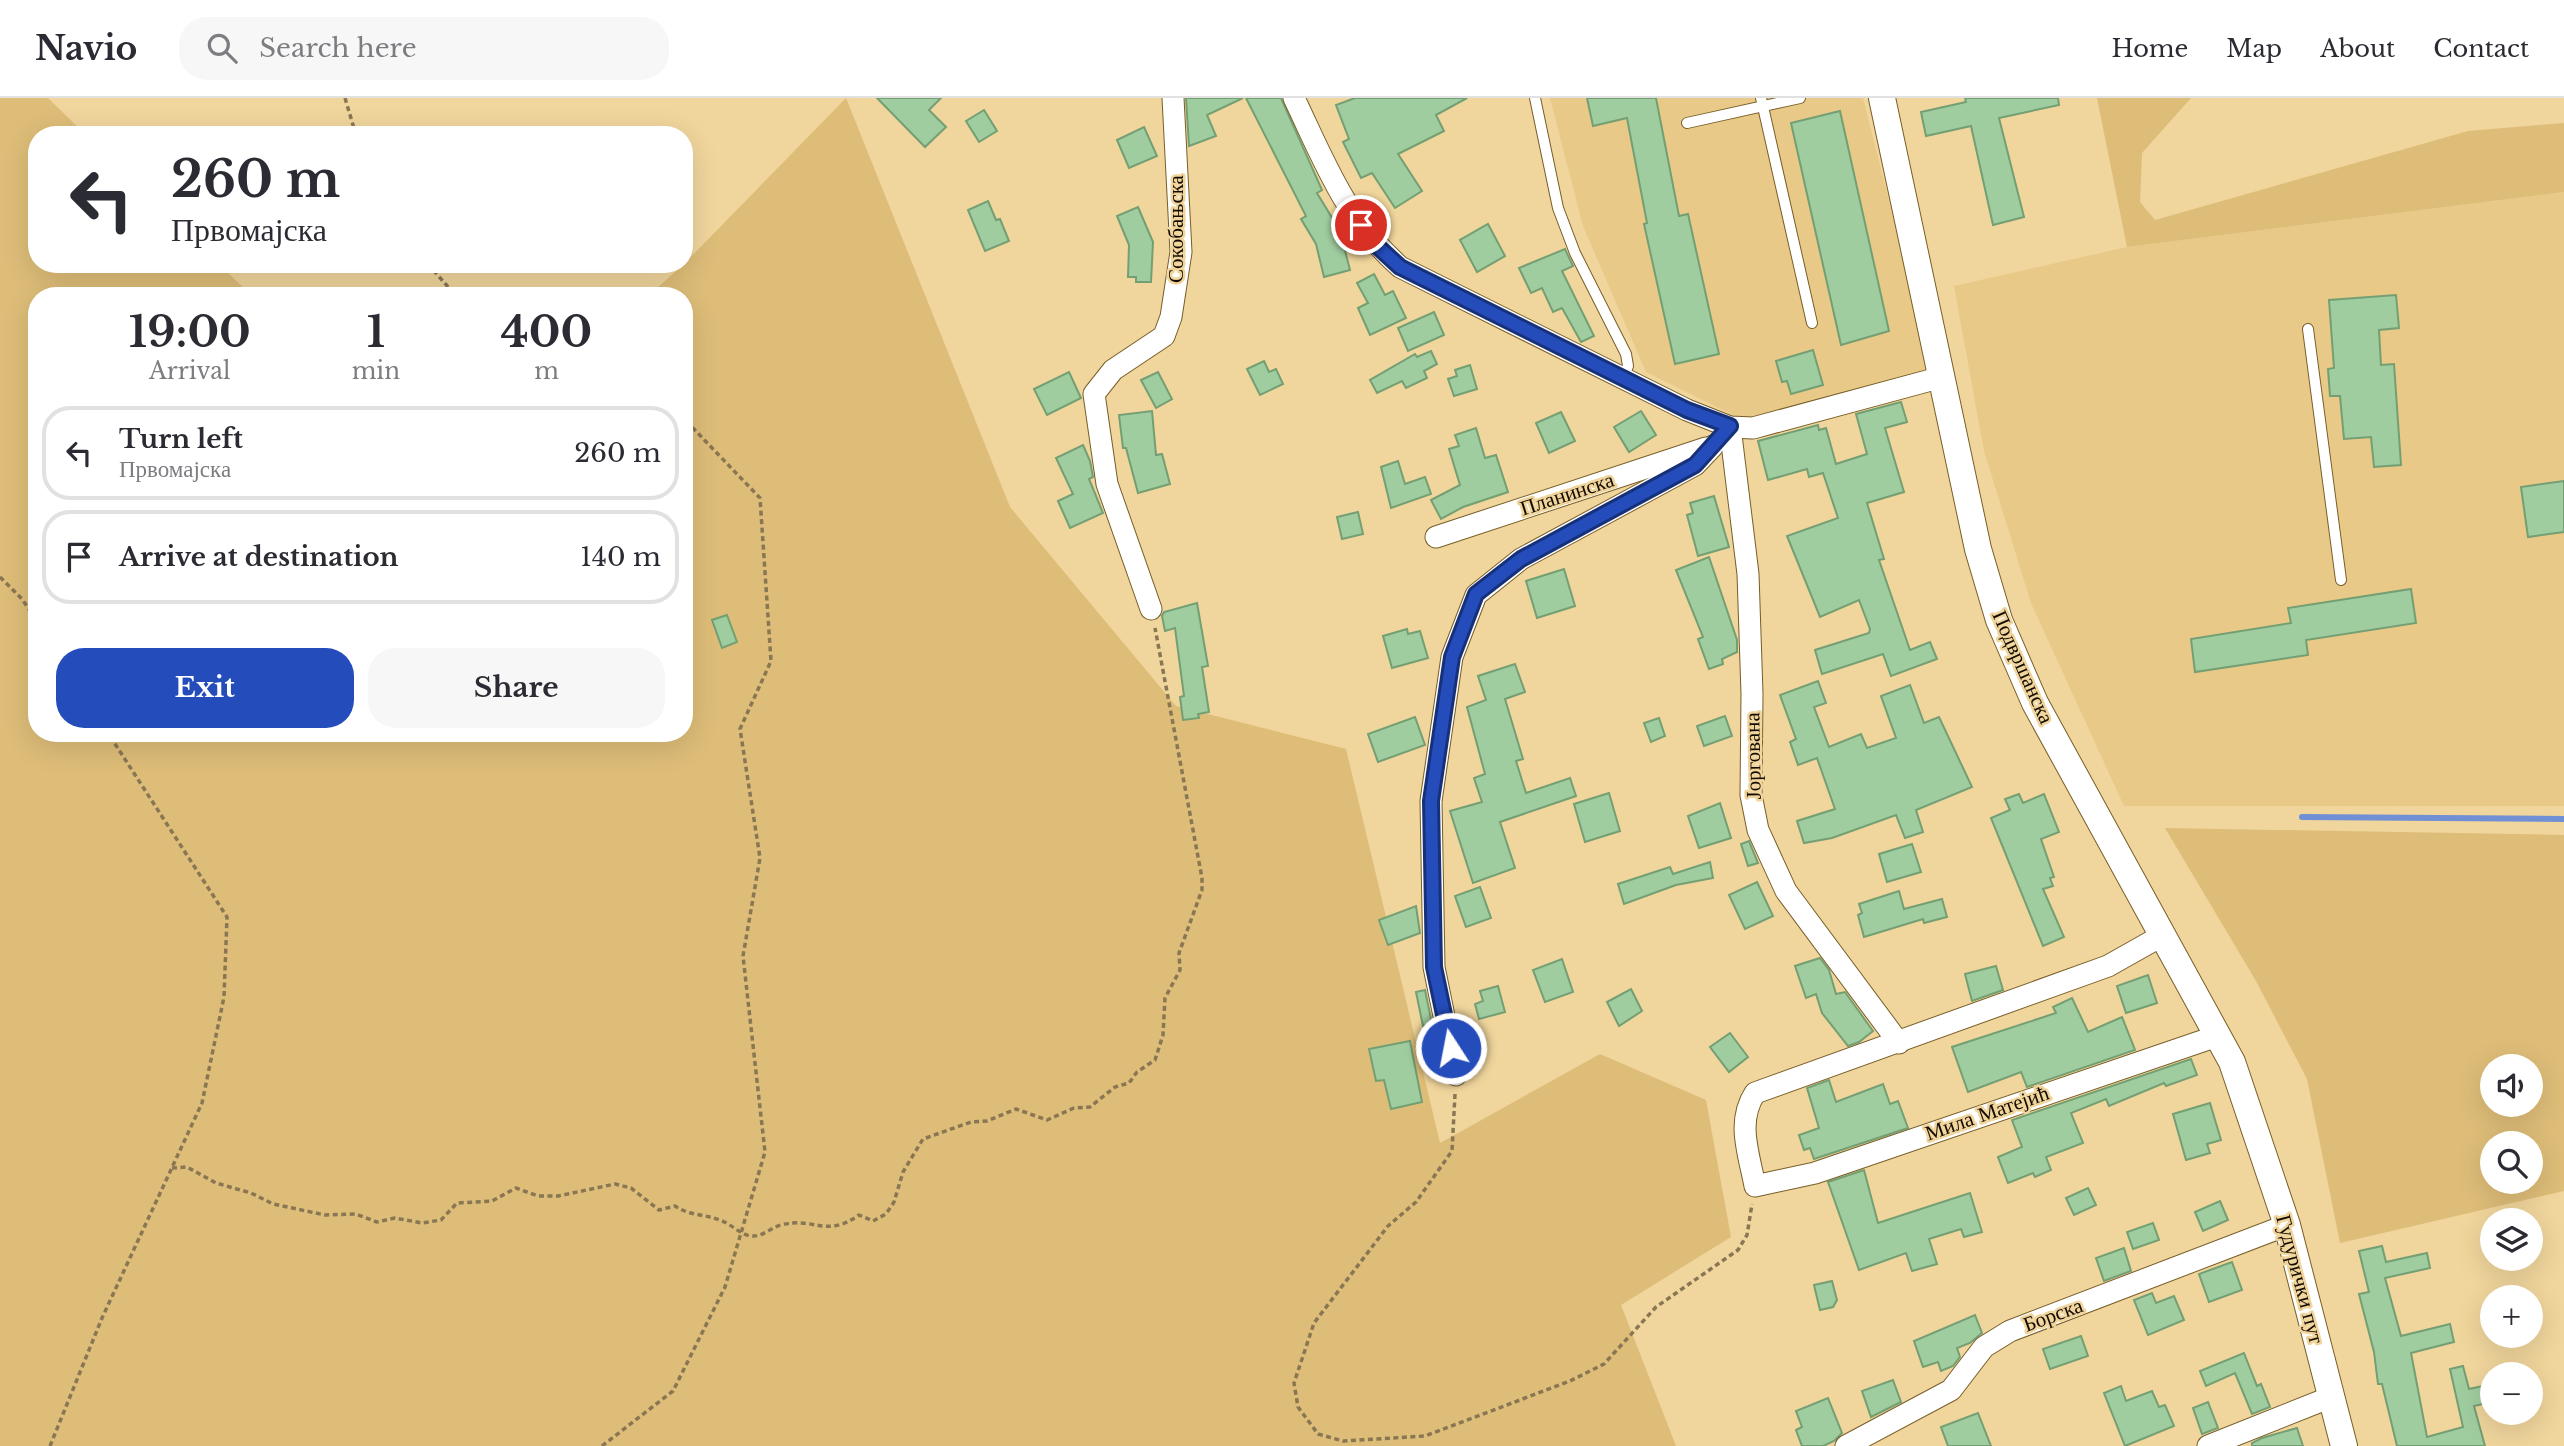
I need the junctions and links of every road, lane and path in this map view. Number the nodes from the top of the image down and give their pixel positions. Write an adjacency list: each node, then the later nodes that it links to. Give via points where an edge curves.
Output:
1 (345, 98): 9 (path)
2 (1173, 98): 23 (street, Сокобањска, via 1181,252 1171,317 1164,336 1113,370 1094,394 1107,484)
3 (1294, 98): 15 (street, via 1346,205 1376,245 1400,267)
4 (1535, 98): 15 (lane, via 1558,208 1575,253 1626,354)
5 (1800, 98): 7 (lane)
6 (1882, 98): 14 (street, Подвршанска)
7 (1761, 102): 8 (lane); 12 (lane)
8 (1687, 123)
9 (353, 126)
10 (436, 273): 11 (path)
11 (448, 287)
12 (1812, 323)
13 (2308, 329): 21 (lane)
14 (1942, 377): 16 (street, via 1753,428); 25 (street, Подвршанска, via 1978,549 1999,620 2035,703)
15 (1623, 378): 16 (street)
16 (1730, 426): 18 (street); 27 (street, Јоргована, via 1748,574 1751,795 1758,830 1786,891)
17 (693, 428): 33 (path, via 760,498 771,661 740,729 760,858 743,956 765,1152)
18 (1713, 446): 19 (street, Планинска); 28 (street, via 1695,465 1521,559 1476,594 1452,657 1431,801 1434,967)
19 (1436, 537)
20 (0, 577): 22 (path)
21 (2340, 580)
22 (28, 608)
23 (1151, 609): 33 (path, via 1202,877 1202,890 1179,953 1180,970 1165,998 1164,1035 1155,1060 1090,1107 1074,1108 1046,1120 1016,1109 923,1139 903,1172 894,1202 886,1214 873,1221 859,1215 844,1226 781,1225 749,1236)
24 (114, 742): 30 (path, via 227,916 224,996 202,1103)
25 (2163, 935): 26 (street, Подвршанска); 27 (street, via 2108,966)
26 (2217, 1036): 29 (street, Подвршанска); 31 (street, Мила Матејић, via 1815,1173)
27 (1899, 1043): 31 (street, via 1755,1093 1745,1108 1744,1127)
28 (1456, 1074): 31 (path, via 1451,1151 1416,1202 1388,1226 1314,1322 1294,1383 1298,1407 1318,1434 1343,1441 1425,1436 1604,1364 1657,1307 1738,1250 1747,1235)
29 (2251, 1113): 32 (street, Гудурички пут)
30 (172, 1168): 33 (path, via 187,1167 273,1204 325,1215 356,1214 377,1222 441,1220 457,1203 492,1201 516,1188 538,1196 558,1196 615,1184 631,1188 659,1210 675,1206); 35 (path, via 102,1318)
31 (1755, 1186)
32 (2287, 1225): 34 (street, Гудурички пут); 37 (street, Борска, via 2010,1331 1984,1347 1951,1390)
33 (742, 1231): 36 (path, via 725,1287 673,1391)
34 (2331, 1397): 38 (street); 39 (street, Гудурички пут)
35 (50, 1446)
36 (602, 1446)
37 (1846, 1446)
38 (2208, 1446)
39 (2344, 1446)

